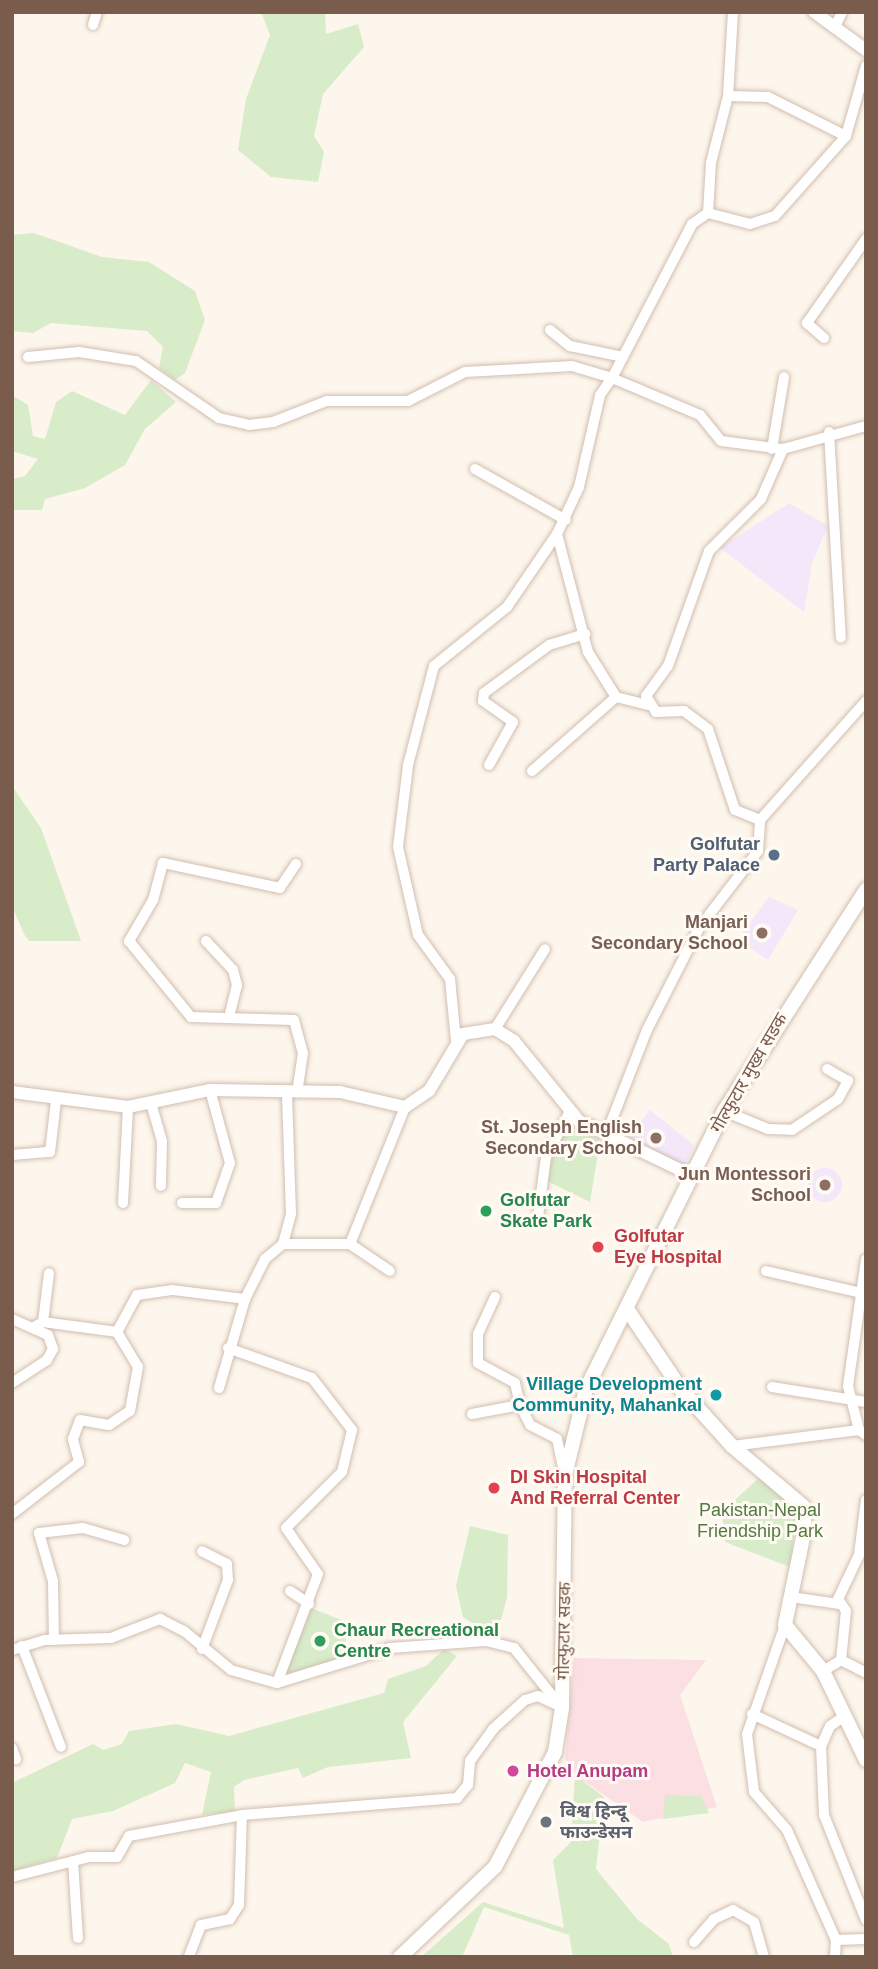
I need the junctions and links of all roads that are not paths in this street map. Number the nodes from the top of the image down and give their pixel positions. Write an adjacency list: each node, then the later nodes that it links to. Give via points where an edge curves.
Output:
1 (97, 12): 5 (street)
2 (733, 12): 9 (street)
3 (814, 12): 6 (street)
4 (842, 12): 6 (street)
5 (93, 25)
6 (835, 27): 7 (street)
7 (864, 46)
8 (866, 66): 10 (street)
9 (728, 96): 10 (street, via 768,97); 11 (street, via 711,163)
10 (846, 136): 11 (street, via 775,216 750,224)
11 (708, 213): 16 (street, via 675,248)
12 (866, 239): 14 (street, via 807,323)
13 (550, 330): 16 (street, via 570,346)
14 (824, 338)
15 (28, 357): 18 (street, via 79,352 136,361 219,418 249,425 274,422 327,401 408,401 465,372 572,366)
16 (623, 357): 18 (street)
17 (784, 377): 21 (street)
18 (612, 378): 21 (street, via 700,415 721,441); 23 (street, via 600,395)
19 (866, 426): 20 (street)
20 (829, 432): 21 (street); 26 (street)
21 (778, 449): 29 (street, via 761,499 709,551 668,666 646,696)
22 (475, 468): 23 (street)
23 (566, 520): 24 (street)
24 (557, 534): 25 (street); 39 (street, via 507,607 434,666 408,765 398,847 418,935 450,979)
25 (585, 634): 27 (street, via 588,652); 30 (street, via 549,645 484,693 483,701 513,722)
26 (841, 638)
27 (616, 696): 29 (street); 31 (street)
28 (866, 701): 32 (street)
29 (648, 705): 32 (street, via 695,717 718,748 735,810)
30 (489, 765)
31 (532, 771)
32 (761, 820): 50 (street, via 758,852 699,928 647,1030)
33 (296, 864): 37 (street, via 280,888 169,860 160,870 153,900 129,941 185,1013)
34 (866, 890): 49 (main road, गोल्फुटार मुख्य सडक)
35 (206, 941): 37 (street, via 233,970 237,985)
36 (545, 949): 38 (street)
37 (230, 1014): 43 (street, via 294,1020 303,1053)
38 (495, 1029): 39 (street); 48 (street, via 514,1041)
39 (456, 1041): 47 (street, via 429,1091)
40 (827, 1069): 49 (street, via 848,1081 838,1099 792,1130 768,1129)
41 (210, 1090): 43 (street); 45 (street); 55 (street, via 230,1163 216,1203)
42 (12, 1093): 44 (street)
43 (292, 1093): 47 (street, via 340,1092); 57 (street, via 291,1214)
44 (56, 1101): 46 (street); 51 (street, via 50,1153)
45 (151, 1103): 46 (street); 53 (street, via 162,1141)
46 (128, 1107): 54 (street)
47 (404, 1107): 58 (street)
48 (570, 1111): 50 (street); 56 (street, via 546,1157)
49 (724, 1111): 52 (main road, गोल्फुटार मुख्य सडक)
50 (606, 1135): 52 (street)
51 (12, 1155)
52 (693, 1176): 60 (main road, गोल्फुटार मुख्य सडक)
53 (162, 1186)
54 (123, 1203)
55 (182, 1203)
56 (538, 1217)
57 (283, 1244): 58 (street); 66 (street, via 265,1259)
58 (350, 1244): 61 (street)
59 (866, 1259): 64 (street)
60 (648, 1266): 67 (main road, गोल्फुटार सडक)
61 (390, 1271)
62 (766, 1271): 64 (street)
63 (49, 1273): 69 (street)
64 (857, 1292): 75 (street)
65 (495, 1297): 77 (street, via 478,1334 478,1363 515,1383)
66 (245, 1299): 70 (street, via 142,1292); 71 (street)
67 (627, 1309): 80 (main road, via 681,1389); 81 (main road, गोल्फुटार सडक, via 586,1389)
68 (12, 1319): 69 (street)
69 (38, 1324): 70 (street); 72 (street, via 48,1335 51,1355)
70 (117, 1332): 83 (street, via 138,1367 130,1411 109,1425 80,1420 72,1439 79,1462)
71 (228, 1348): 74 (street); 88 (street, via 312,1378 352,1430 342,1472 286,1528 318,1574)
72 (12, 1384)
73 (772, 1387): 75 (street)
74 (219, 1388)
75 (851, 1399): 76 (street); 79 (street)
76 (866, 1402)
77 (520, 1405): 78 (street); 81 (street, via 530,1425 557,1439)
78 (472, 1414)
79 (862, 1433): 80 (street)
80 (732, 1446): 87 (main road, via 803,1506)
81 (565, 1475): 98 (main road, गोल्फुटार सडक)
82 (866, 1500): 89 (street, via 859,1555)
83 (12, 1514)
84 (124, 1540): 91 (street, via 83,1528 39,1533 53,1581)
85 (202, 1551): 93 (street, via 227,1564 228,1580)
86 (290, 1591): 88 (street)
87 (791, 1597): 89 (street); 90 (main road)
88 (309, 1604): 97 (street)
89 (839, 1604): 94 (street, via 847,1626)
90 (785, 1625): 95 (main road); 99 (street)
91 (54, 1640): 92 (street); 93 (street, via 111,1638 160,1619 184,1631)
92 (17, 1648): 102 (street)
93 (202, 1649): 97 (street, via 231,1670)
94 (841, 1660): 95 (street); 96 (street)
95 (823, 1671): 100 (main road)
96 (866, 1673)
97 (277, 1683): 98 (street, via 390,1648 486,1641 514,1648)
98 (562, 1708): 106 (street, via 538,1696 519,1705 482,1742 457,1798); 116 (main road, गोल्फुटार सडक, via 555,1752 498,1862)
99 (752, 1714): 101 (street); 112 (street, via 747,1734 754,1792 787,1830)
100 (846, 1715): 101 (street, via 830,1726); 105 (main road)
101 (821, 1746): 109 (street, via 828,1829)
102 (61, 1747)
103 (12, 1748): 104 (street)
104 (16, 1759)
105 (866, 1760)
106 (242, 1815): 107 (street, via 129,1836 117,1857); 115 (street, via 239,1905 230,1919 201,1925)
107 (73, 1861): 108 (street); 110 (street)
108 (12, 1877)
109 (866, 1920)
110 (78, 1938)
111 (866, 1939): 112 (street)
112 (836, 1940): 117 (street)
113 (694, 1942): 114 (street, via 714,1919 733,1910 754,1922)
114 (761, 1956)
115 (189, 1957)
116 (400, 1957)
117 (835, 1957)

